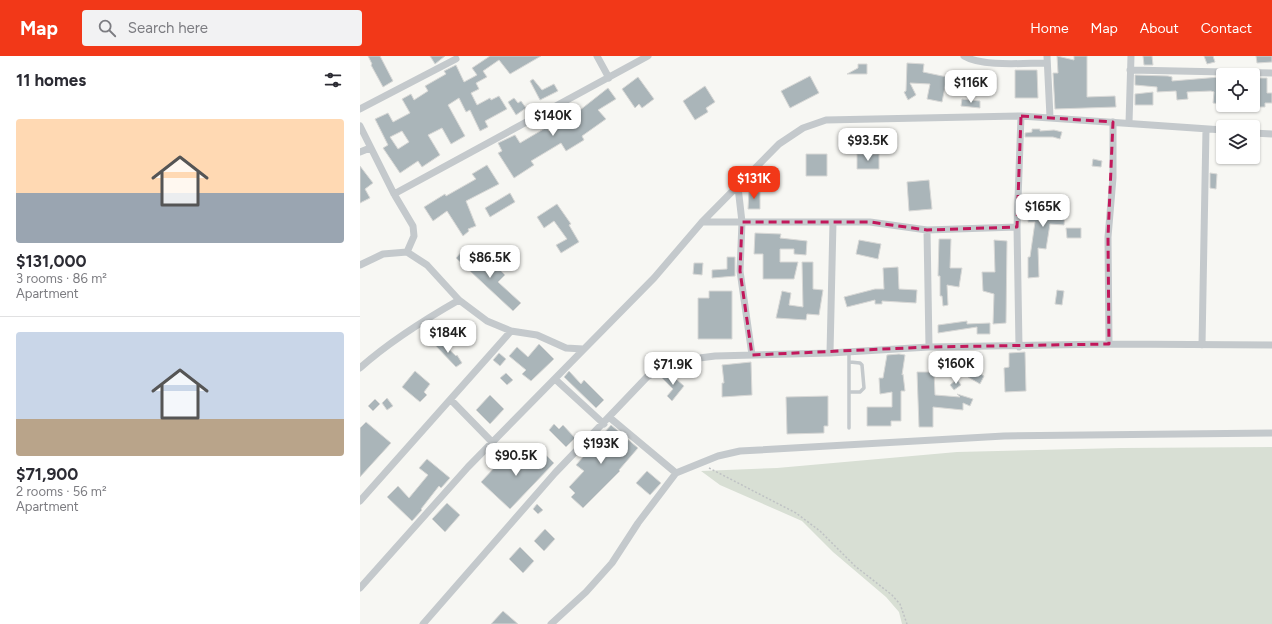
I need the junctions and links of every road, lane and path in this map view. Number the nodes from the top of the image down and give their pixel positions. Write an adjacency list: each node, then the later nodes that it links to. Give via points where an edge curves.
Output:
1 (598, 56): 9 (street)
2 (648, 56): 9 (street)
3 (964, 56): 6 (street, via 970,60 987,62)
4 (1131, 56): 7 (street)
5 (456, 59): 10 (street)
6 (1046, 60): 12 (street)
7 (1130, 70): 8 (street); 14 (street)
8 (1272, 73)
9 (609, 78): 23 (street)
10 (360, 109)
11 (1021, 116): 12 (street); 22 (street, via 826,120 803,128 778,144); 27 (street)
12 (1050, 117): 13 (street)
13 (1113, 122): 14 (street); 33 (street, via 1108,237)
14 (1129, 123): 16 (street)
15 (360, 126): 20 (street)
16 (1206, 129): 17 (street); 34 (street)
17 (1216, 130)
18 (1260, 133): 19 (street)
19 (1272, 134)
20 (370, 148): 21 (street); 23 (street)
21 (360, 152)
22 (738, 187): 24 (street); 25 (street)
23 (394, 194): 29 (street, via 413,226 414,236)
24 (702, 222): 25 (street); 38 (street, via 654,278)
25 (742, 222): 26 (street); 41 (street, via 740,271)
26 (833, 222): 28 (street, via 870,222); 40 (street)
27 (1017, 227): 28 (street); 37 (street)
28 (927, 230): 36 (street)
29 (407, 252): 30 (street, via 383,254); 31 (street, via 427,264)
30 (360, 265)
31 (459, 300): 32 (street, via 487,321); 43 (street, via 405,333)
32 (511, 331): 38 (street, via 537,335 566,348); 46 (street)
33 (1109, 344): 34 (street); 37 (street)
34 (1202, 346): 35 (street)
35 (1272, 346)
36 (929, 347): 37 (street); 39 (street)
37 (1019, 347)
38 (584, 349): 44 (street)
39 (849, 352): 40 (street); 42 (lane)
40 (830, 353): 41 (street)
41 (752, 355): 47 (street, via 676,361 647,377)
42 (850, 362): 45 (lane); 45 (lane, via 862,365 864,388 860,392)
43 (360, 368)
44 (555, 379): 48 (street); 51 (street)
45 (849, 392): 49 (lane)
46 (451, 400): 51 (street); 54 (street)
47 (609, 417): 48 (street); 53 (street)
48 (604, 424): 56 (street, via 555,473)
49 (849, 428)
50 (1272, 433): 52 (street, via 1004,436 740,451 718,456)
51 (493, 443): 55 (street, via 468,467)
52 (700, 464): 53 (street); 58 (path, via 796,513 820,531 855,566 892,595 900,604)
53 (676, 473): 57 (street, via 612,563 586,592)
54 (360, 501)
55 (360, 588)
56 (423, 624)
57 (551, 624)
58 (907, 624)

